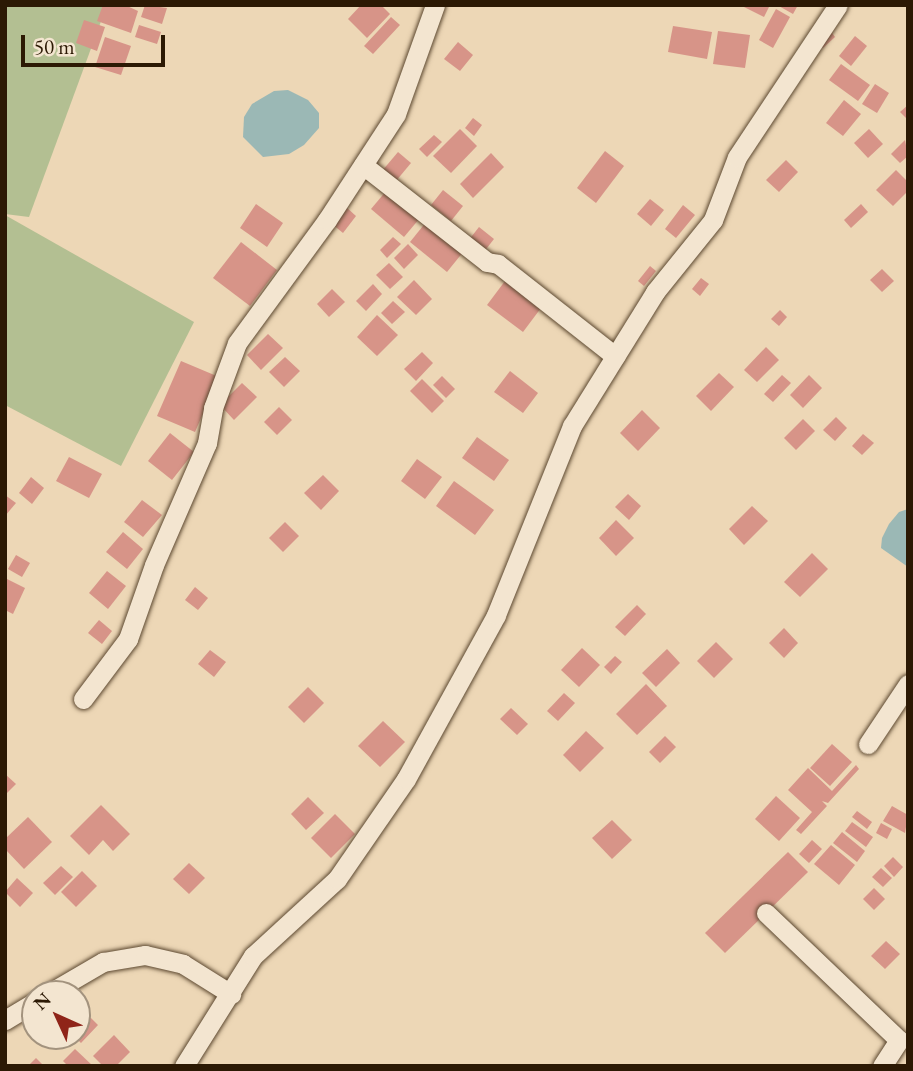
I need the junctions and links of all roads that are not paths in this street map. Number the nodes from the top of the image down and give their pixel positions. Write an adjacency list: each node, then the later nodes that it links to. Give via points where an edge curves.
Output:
1 (435, 5): 3 (street, via 397,114)
2 (838, 5): 4 (street, via 737,157 713,220 655,292)
3 (363, 165): 4 (street); 6 (street, via 237,343 207,443 154,565 128,639)
4 (615, 356): 10 (street, via 572,426 496,615 406,779 337,879 253,956)
5 (908, 684): 7 (street)
6 (83, 699)
7 (868, 744)
8 (766, 913): 14 (street, via 899,1040)
9 (72, 980): 10 (street, via 103,962 145,955 183,964)
10 (231, 994): 13 (street)
11 (21, 1010): 12 (street)
12 (5, 1020)
13 (184, 1066)
14 (882, 1066)

